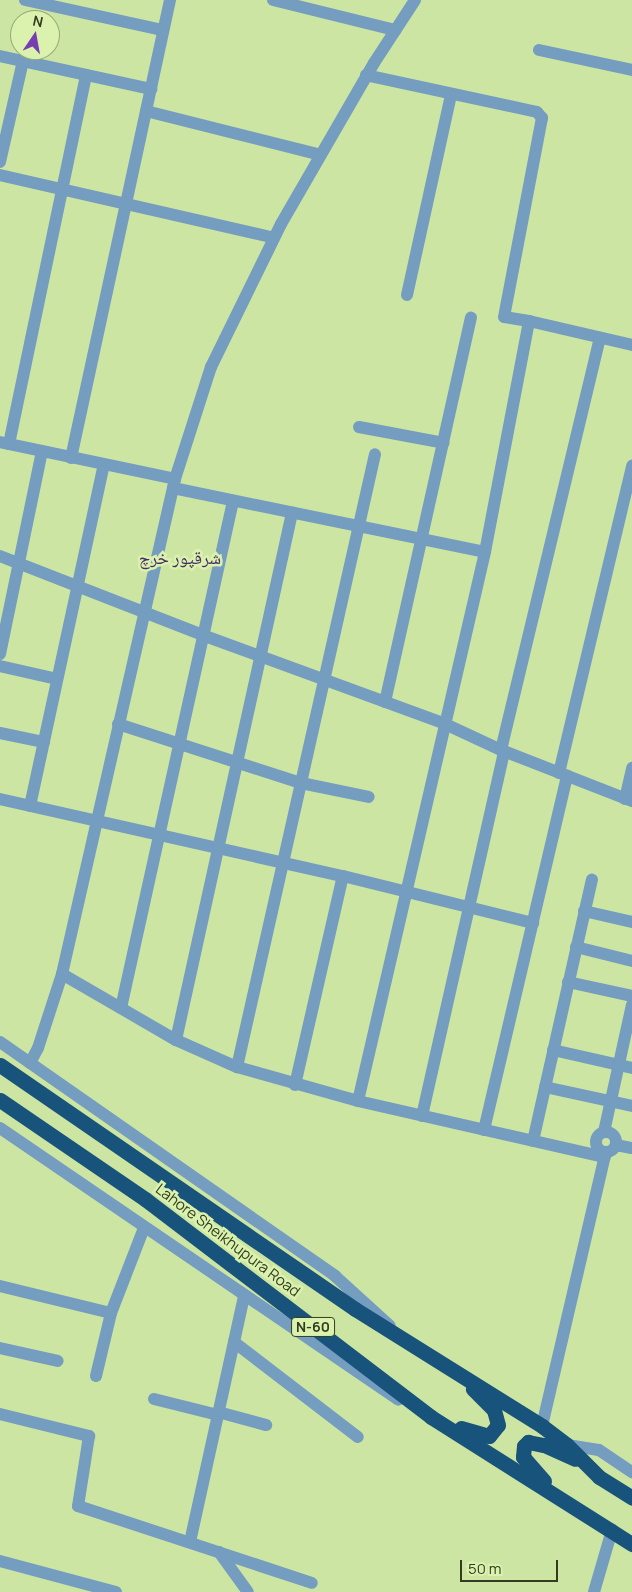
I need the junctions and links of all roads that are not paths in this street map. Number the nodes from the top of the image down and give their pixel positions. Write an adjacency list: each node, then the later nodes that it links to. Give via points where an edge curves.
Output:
1 (25, 0): 5 (street)
2 (170, 0): 5 (street)
3 (273, 0): 6 (street)
4 (415, 0): 6 (street)
5 (164, 30): 13 (street)
6 (395, 30): 12 (street)
7 (539, 50): 10 (street)
8 (0, 56): 9 (street)
9 (23, 61): 11 (street); 17 (street)
10 (632, 70)
11 (86, 75): 13 (street); 19 (street)
12 (366, 75): 14 (street); 16 (street)
13 (151, 89): 15 (street)
14 (451, 94): 22 (street); 24 (street, via 541,114 504,317)
15 (146, 111): 16 (street); 20 (street)
16 (321, 154): 21 (street)
17 (0, 162)
18 (0, 175): 19 (street)
19 (62, 189): 20 (street); 28 (street)
20 (126, 204): 21 (street); 32 (street)
21 (274, 238): 35 (street, via 211,367)
22 (407, 295)
23 (471, 317): 29 (street)
24 (529, 321): 25 (street); 40 (street)
25 (600, 338): 26 (street); 57 (street)
26 (632, 345)
27 (359, 427): 29 (street)
28 (5, 443): 30 (street)
29 (444, 443): 39 (street)
30 (42, 451): 32 (street); 42 (street)
31 (374, 454): 38 (street)
32 (71, 458): 33 (street)
33 (104, 465): 35 (street); 43 (street)
34 (632, 466): 60 (street)
35 (174, 484): 36 (street); 44 (street)
36 (233, 501): 37 (street); 45 (street)
37 (292, 513): 38 (street); 47 (street)
38 (358, 527): 39 (street); 50 (street)
39 (424, 538): 40 (street); 51 (street)
40 (485, 552): 52 (street)
41 (0, 556): 42 (street)
42 (19, 563): 43 (street); 46 (street)
43 (78, 585): 44 (street); 49 (street)
44 (144, 612): 45 (street); 53 (street)
45 (205, 636): 47 (street); 56 (street)
46 (0, 654)
47 (263, 656): 50 (street); 58 (street)
48 (0, 666): 49 (street)
49 (57, 679): 55 (street)
50 (324, 680): 51 (street); 61 (street)
51 (385, 702): 52 (street)
52 (443, 723): 57 (street); 72 (street)
53 (118, 724): 56 (street); 66 (street)
54 (0, 733): 55 (street)
55 (44, 742): 65 (street)
56 (180, 746): 58 (street); 67 (street)
57 (502, 750): 60 (street); 73 (street)
58 (238, 764): 61 (street); 68 (street)
59 (632, 768): 64 (street)
60 (563, 774): 64 (street); 76 (street)
61 (301, 783): 62 (street); 69 (street)
62 (369, 797)
63 (0, 799): 65 (street)
64 (628, 800)
65 (30, 806): 66 (street)
66 (95, 821): 67 (street); 79 (street)
67 (160, 836): 68 (street); 83 (street)
68 (218, 849): 69 (street); 85 (street)
69 (284, 863): 70 (street); 91 (street)
70 (343, 876): 72 (street); 93 (street)
71 (592, 880): 74 (street)
72 (406, 891): 73 (street); 96 (street)
73 (469, 907): 76 (street); 99 (street)
74 (584, 911): 75 (street); 77 (street)
75 (632, 922)
76 (532, 923): 101 (street)
77 (576, 947): 78 (street); 80 (street)
78 (632, 961)
79 (62, 974): 83 (street); 88 (street)
80 (568, 982): 81 (street); 87 (street)
81 (632, 996)
82 (632, 1005): 84 (street)
83 (121, 1008): 85 (street)
84 (629, 1029): 89 (street)
85 (176, 1040): 91 (street)
86 (0, 1042): 88 (street)
87 (553, 1050): 89 (street); 94 (street)
88 (30, 1064): 109 (street, via 335,1276)
89 (619, 1064): 92 (street); 97 (street)
90 (0, 1065): 109 (highway, Lahore Sheikhupura Road / N-60, via 355,1310)
91 (237, 1067): 93 (street)
92 (632, 1068)
93 (295, 1085): 96 (street)
94 (545, 1087): 97 (street); 102 (street)
95 (0, 1100): 118 (highway, Lahore Sheikhupura Road / N-60, via 145,1199)
96 (358, 1101): 99 (street)
97 (610, 1102): 98 (street); 104 (street, via 604,1132 596,1140 598,1148)
98 (632, 1106)
99 (422, 1116): 101 (street)
100 (0, 1128): 105 (street)
101 (484, 1130): 102 (street)
102 (533, 1141): 104 (street)
103 (632, 1148): 104 (street)
104 (609, 1151): 120 (street)
105 (144, 1228): 107 (street); 108 (street)
106 (0, 1286): 108 (street)
107 (244, 1296): 110 (street); 118 (street, via 377,1387)
108 (111, 1313): 114 (street)
109 (406, 1341): 113 (highway, Lahore Sheikhupura Road / N-60)
110 (234, 1342): 117 (street); 121 (street)
111 (0, 1348): 112 (street)
112 (58, 1361)
113 (457, 1372): 118 (highway, via 494,1410 498,1419 497,1430 490,1436 480,1435); 120 (highway, Lahore Sheikhupura Road / N-60)
114 (96, 1376)
115 (154, 1399): 117 (street)
116 (0, 1414): 128 (street, via 89,1436 78,1506)
117 (218, 1414): 119 (street); 128 (street)
118 (431, 1417): 125 (highway, Lahore Sheikhupura Road / N-60)
119 (266, 1425)
120 (542, 1426): 122 (highway, Lahore Sheikhupura Road / N-60)
121 (358, 1437)
122 (567, 1445): 123 (highway, Lahore Sheikhupura Road / N-60); 124 (street, via 599,1450)
123 (582, 1462): 125 (highway, via 533,1442 524,1446 523,1456); 126 (highway, Lahore Sheikhupura Road / N-60)
124 (632, 1472)
125 (557, 1495): 127 (highway, Lahore Sheikhupura Road / N-60)
126 (632, 1498)
127 (612, 1530): 129 (highway, Lahore Sheikhupura Road / N-60); 135 (street)
128 (190, 1542): 130 (street)
129 (632, 1544)
130 (219, 1552): 132 (street); 134 (street)
131 (0, 1561): 133 (street)
132 (312, 1583)
133 (116, 1592)
134 (248, 1592)
135 (594, 1592)

